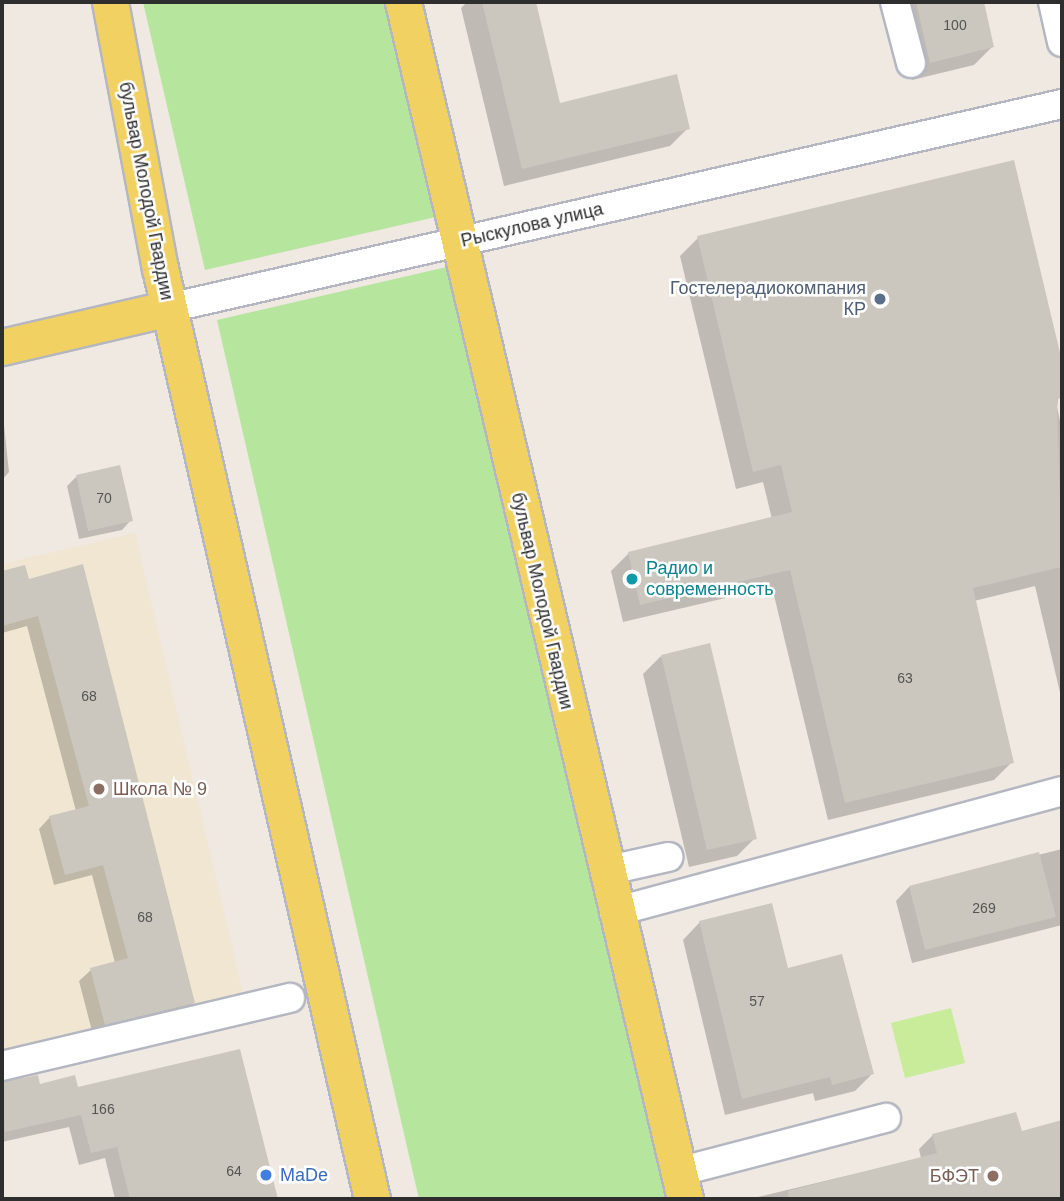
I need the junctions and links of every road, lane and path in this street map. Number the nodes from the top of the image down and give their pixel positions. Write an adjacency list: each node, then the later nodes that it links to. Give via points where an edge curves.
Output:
1 (110, 2): 9 (main road, бульвар Молодой Гвардии)
2 (403, 2): 8 (main road, бульвар Молодой Гвардии)
3 (895, 2): 6 (street)
4 (1053, 2): 5 (street)
5 (1062, 42)
6 (911, 63)
7 (1062, 104): 8 (street, Рыскулова улица)
8 (458, 242): 9 (street, Рыскулова улица); 13 (main road, бульвар Молодой Гвардии)
9 (169, 308): 10 (main road, Рыскулова улица); 19 (main road, бульвар Молодой Гвардии)
10 (2, 347)
11 (1062, 791): 14 (street)
12 (668, 857): 13 (street)
13 (604, 871): 14 (main road, бульвар Молодой Гвардии)
14 (614, 912): 18 (main road, бульвар Молодой Гвардии)
15 (290, 998): 16 (street)
16 (2, 1066)
17 (886, 1118): 18 (street)
18 (682, 1186)
19 (372, 1199)

